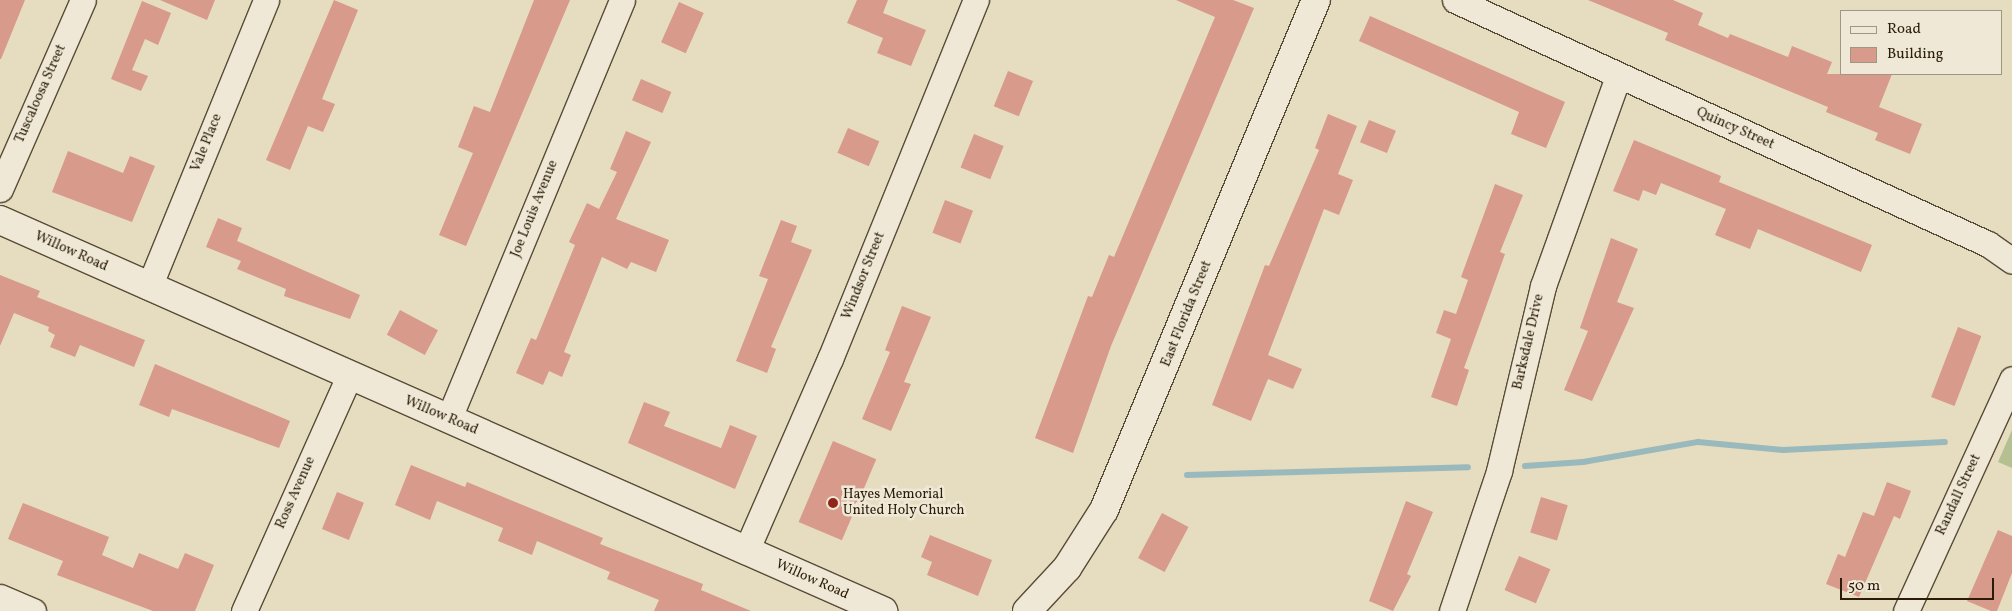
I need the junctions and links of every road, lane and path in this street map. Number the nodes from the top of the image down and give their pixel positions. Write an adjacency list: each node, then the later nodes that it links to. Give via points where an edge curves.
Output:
1 (83, 0): 8 (street, Tuscaloosa Street)
2 (266, 0): 11 (street, Vale Place)
3 (622, 0): 14 (street, Joe Louis Avenue)
4 (976, 0): 15 (street, Windsor Street, via 830,359)
5 (1316, 0): 20 (street, East Florida Street, via 1104,510 1066,568)
6 (1455, 0): 7 (street, Quincy Street)
7 (1618, 76): 10 (street, Quincy Street, via 1988,244); 21 (street, Barksdale Drive, via 1543,286 1499,471)
8 (0, 189)
9 (0, 220): 11 (street, Willow Road)
10 (2012, 261)
11 (149, 287): 12 (street, Willow Road)
12 (349, 376): 14 (street, Willow Road); 18 (street, Ross Avenue)
13 (2012, 379): 22 (street, Randall Street)
14 (449, 418): 15 (street, Willow Road)
15 (746, 551): 19 (street, Willow Road)
16 (0, 596): 17 (street)
17 (32, 611)
18 (244, 611)
19 (883, 611)
20 (1027, 611)
21 (1452, 611)
22 (1906, 611)

